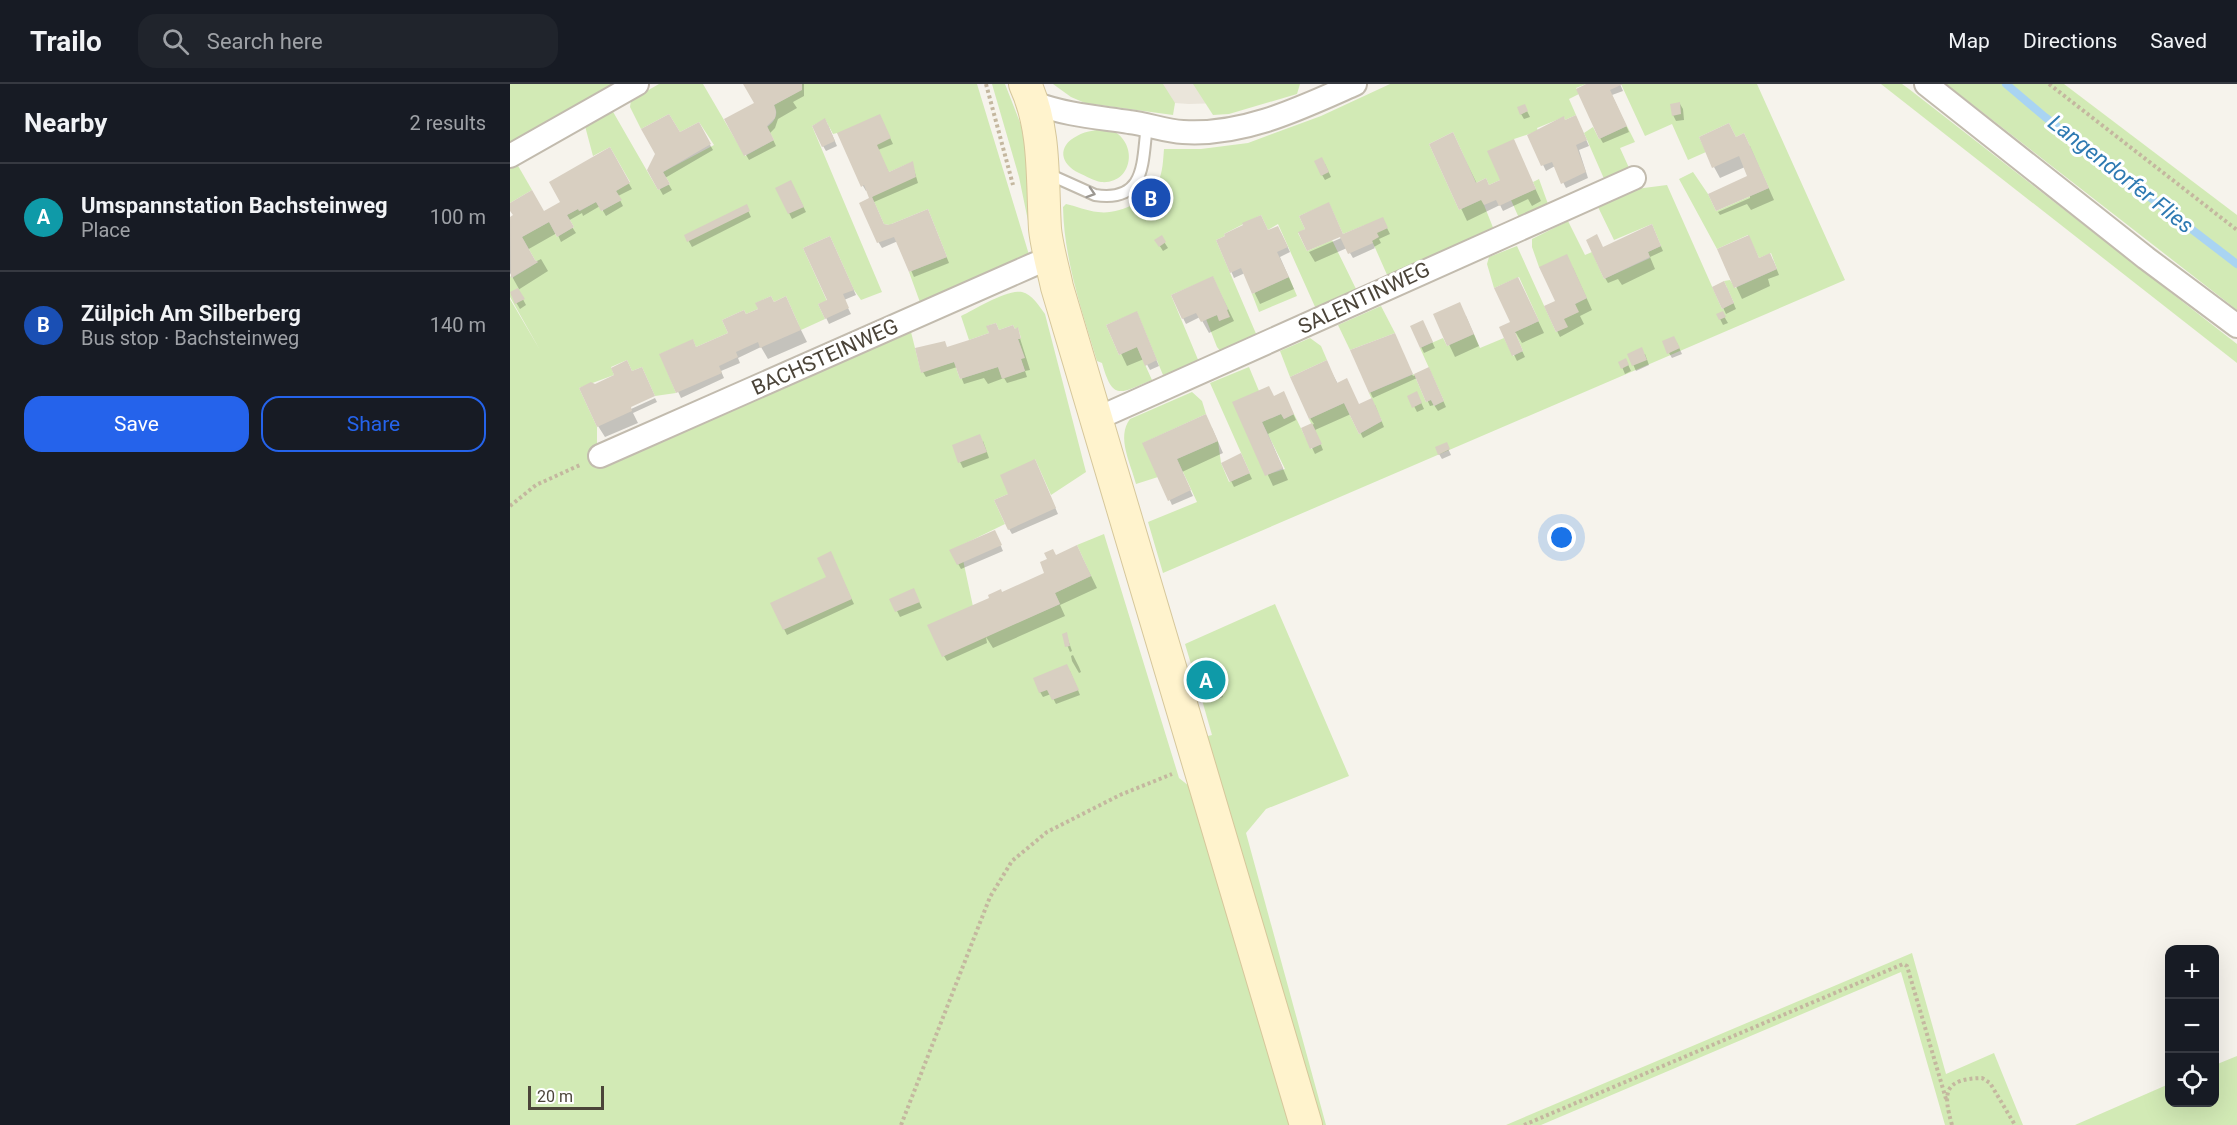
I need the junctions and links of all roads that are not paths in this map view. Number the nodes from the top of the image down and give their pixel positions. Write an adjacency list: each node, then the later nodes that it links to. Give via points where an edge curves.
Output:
1 (637, 84): 7 (street)
2 (1355, 84): 4 (street)
3 (1926, 84): 11 (street)
4 (1321, 91): 6 (street, via 1284,115 1254,124 1213,132 1183,132)
5 (1030, 94): 6 (street, via 1066,114); 8 (street)
6 (1147, 125): 8 (lane, one-way to 6, via 1095,195 1125,193 1143,168)
7 (510, 156)
8 (1043, 171): 10 (street)
9 (1634, 178): 12 (street, SALENTINWEG)
10 (1050, 259): 12 (street); 13 (street, BACHSTEINWEG)
11 (2237, 326)
12 (1096, 419): 14 (street)
13 (600, 456)
14 (1306, 1125)

